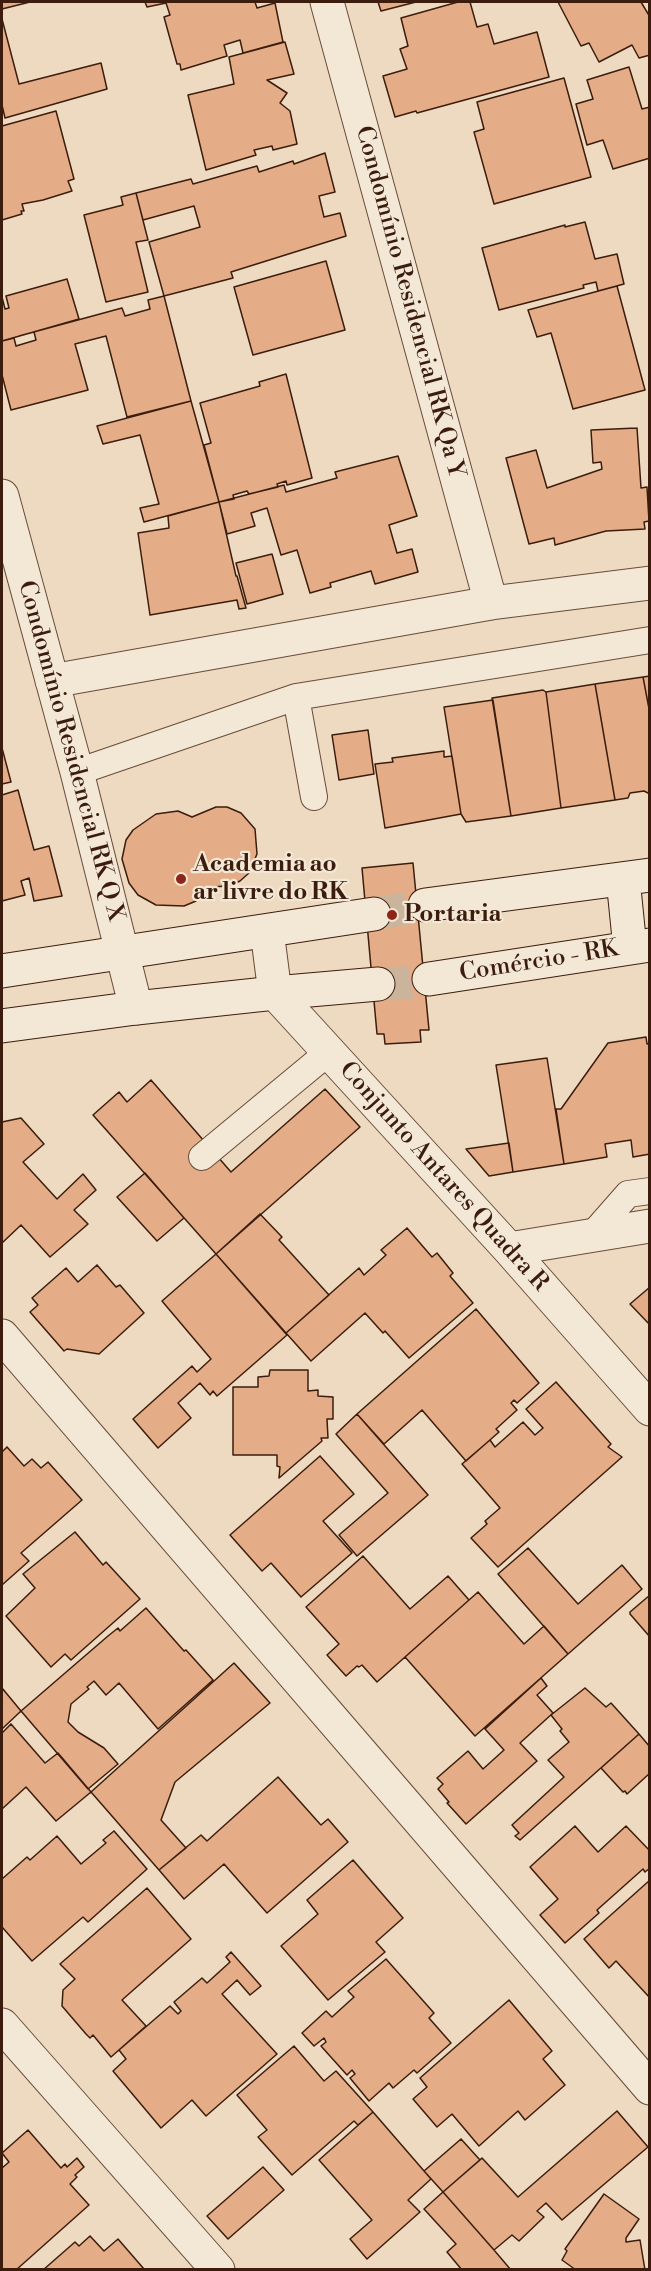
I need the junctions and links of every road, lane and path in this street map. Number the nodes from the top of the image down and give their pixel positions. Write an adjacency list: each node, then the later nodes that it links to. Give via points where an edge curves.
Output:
1 (327, 2): 4 (street, Condomínio Residencial RK Qa Y)
2 (2, 496): 6 (street, Condomínio Residencial RK Q X)
3 (650, 583): 4 (street)
4 (491, 603): 6 (street)
5 (650, 640): 7 (lane)
6 (52, 681): 8 (street, Condomínio Residencial RK Q X)
7 (296, 697): 8 (lane); 9 (lane)
8 (77, 772): 15 (street, Condomínio Residencial RK Q X)
9 (314, 797)
10 (636, 877): 11 (street); 14 (street)
11 (425, 905)
12 (374, 914): 13 (street)
13 (267, 931): 15 (street); 19 (street)
14 (640, 946): 17 (street, Comércio - RK)
15 (123, 952): 16 (street); 20 (street, Condomínio Residencial RK Q X)
16 (2, 971)
17 (429, 979)
18 (378, 984): 19 (street)
19 (275, 993): 20 (street); 22 (street, Conjunto Antares Quadra R)
20 (136, 1008): 21 (street)
21 (2, 1026)
22 (330, 1051): 23 (lane); 27 (street, Conjunto Antares Quadra R)
23 (202, 1157)
24 (650, 1191): 26 (lane, via 628,1194)
25 (650, 1226): 26 (street)
26 (592, 1235): 27 (street)
27 (509, 1249): 29 (street, Conjunto Antares Quadra R)
28 (2, 1336): 31 (street)
29 (650, 1409)
30 (2, 2025): 32 (street)
31 (650, 2088)
32 (218, 2270)

